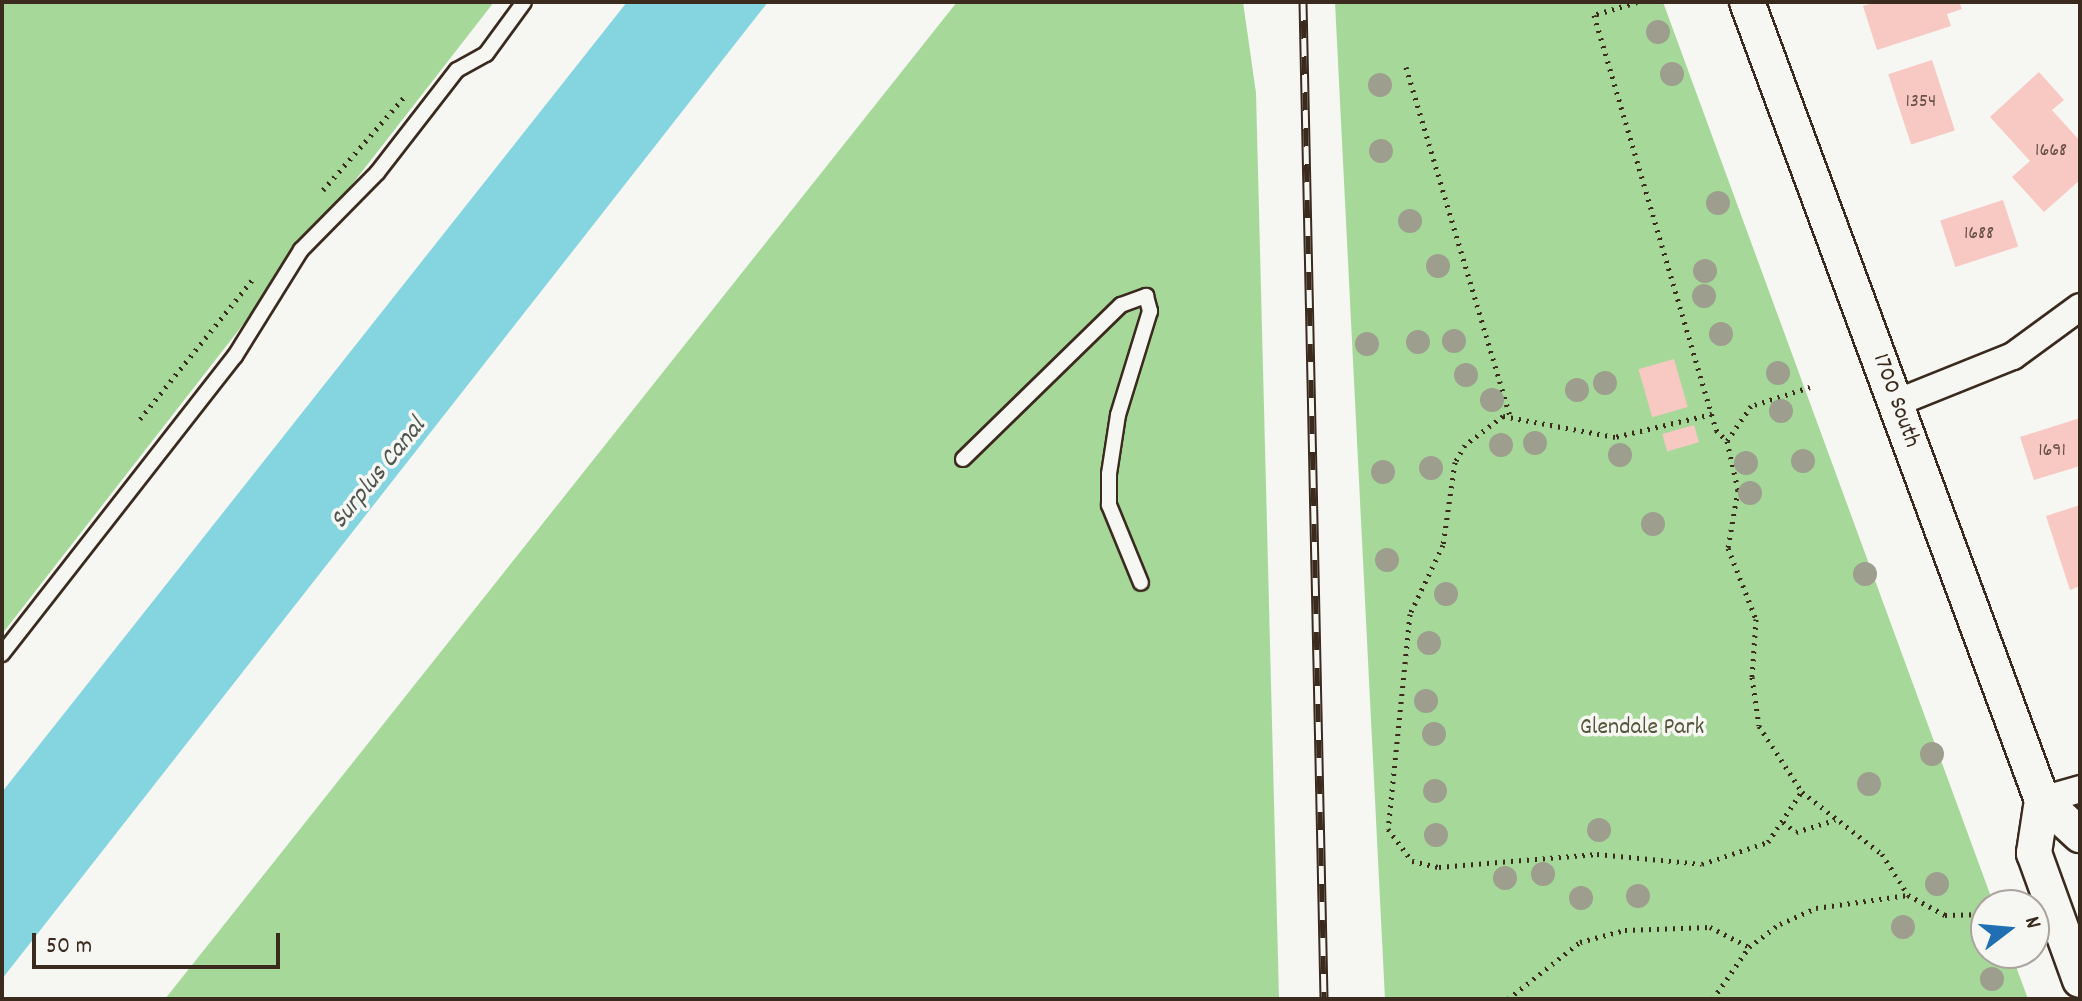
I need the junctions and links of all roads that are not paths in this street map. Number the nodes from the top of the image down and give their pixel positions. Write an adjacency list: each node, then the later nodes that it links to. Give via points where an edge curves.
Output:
1 (524, 2): 7 (lane, via 486,54 457,70 377,173 301,250 235,356)
2 (1747, 2): 4 (street, 1700 South)
3 (2080, 307): 4 (street, via 2013,356)
4 (1896, 403): 9 (street, 1700 South)
5 (963, 459): 6 (lane, via 1121,305 1146,296 1150,311 1118,415 1109,474 1109,505)
6 (1141, 583)
7 (2, 654)
8 (2080, 789): 9 (street)
9 (2042, 800): 10 (street, 1700 South); 11 (street, 1700 South, via 2034,853)
10 (2080, 835)
11 (2080, 980)

